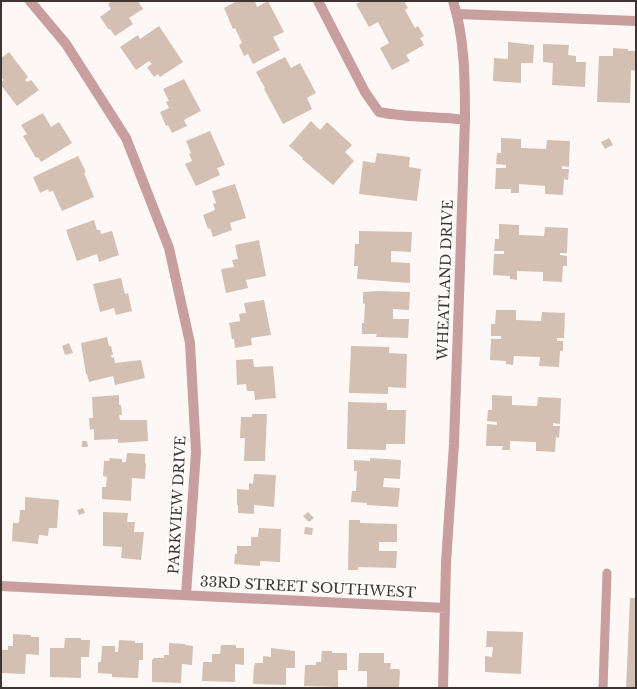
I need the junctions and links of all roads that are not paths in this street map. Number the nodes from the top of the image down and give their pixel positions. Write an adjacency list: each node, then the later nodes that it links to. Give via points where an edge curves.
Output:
1 (30, 1): 9 (street, PARKVIEW DRIVE, via 66,44 126,138 169,248 190,343 196,452)
2 (318, 1): 6 (street, via 365,92 379,112 400,116)
3 (453, 1): 4 (street, WHEATLAND DRIVE)
4 (457, 14): 5 (street); 6 (street, WHEATLAND DRIVE, via 465,72)
5 (636, 21)
6 (466, 120): 10 (street, WHEATLAND DRIVE)
7 (606, 573): 12 (lane)
8 (1, 586): 9 (street, 33RD STREET SOUTHWEST)
9 (186, 595): 10 (street, 33RD STREET SOUTHWEST)
10 (445, 608): 11 (street, WHEATLAND DRIVE)
11 (443, 688)
12 (603, 688)

